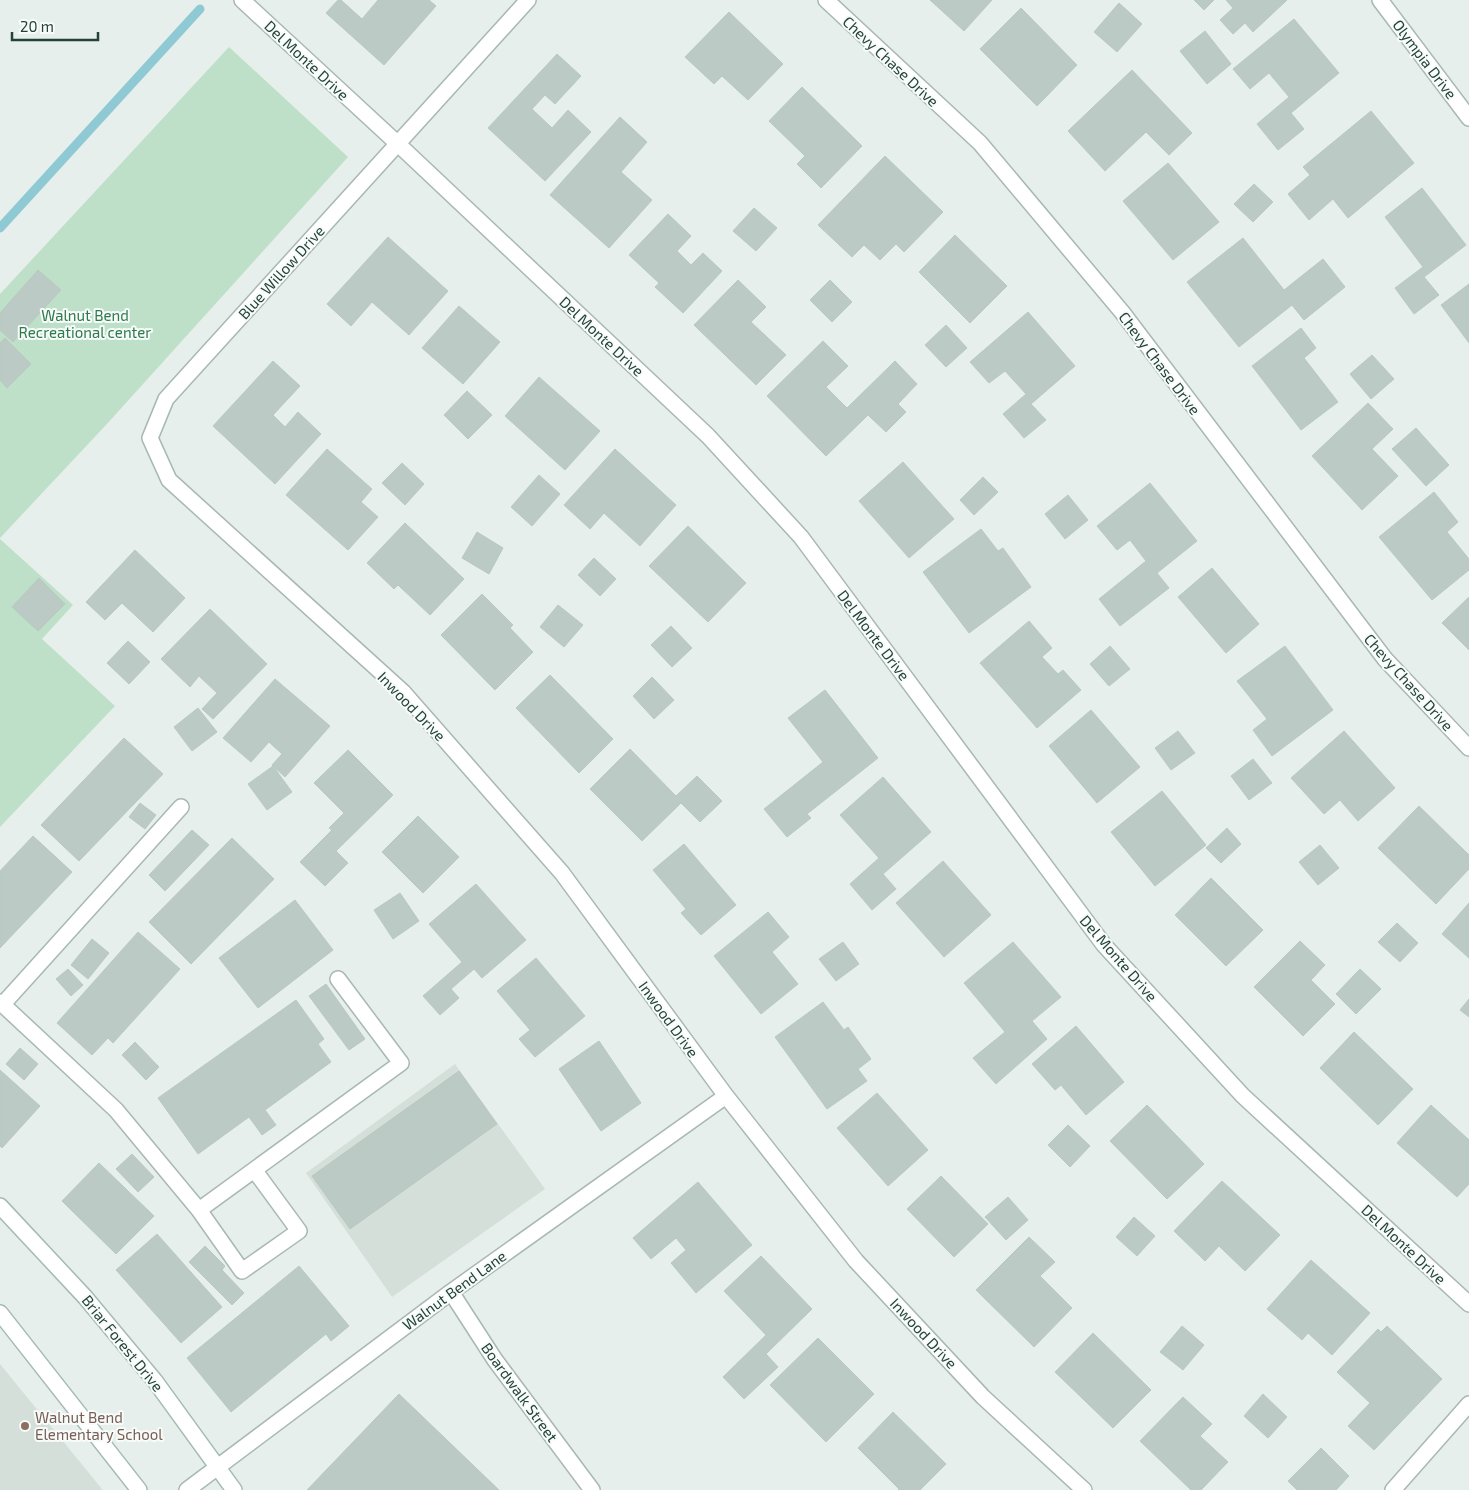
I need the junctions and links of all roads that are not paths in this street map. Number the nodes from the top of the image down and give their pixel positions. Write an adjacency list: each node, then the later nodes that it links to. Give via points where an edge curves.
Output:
1 (242, 0): 6 (street, Del Monte Drive)
2 (528, 0): 6 (street, Blue Willow Drive)
3 (826, 0): 8 (street, Chevy Chase Drive, via 980,143 1122,312 1385,659)
4 (1380, 0): 5 (street, Olympia Drive)
5 (1469, 118)
6 (398, 144): 7 (street, Blue Willow Drive, via 166,399 150,438 169,480); 17 (street, Del Monte Drive, via 708,436 801,537 1104,945 1244,1096)
7 (248, 553): 12 (street, Inwood Drive, via 403,692 562,873)
8 (1469, 748)
9 (181, 807): 11 (street)
10 (338, 980): 13 (street, via 401,1063)
11 (1, 1003): 15 (street, via 116,1110)
12 (726, 1096): 16 (street, Walnut Bend Lane); 25 (street, Inwood Drive, via 856,1261 983,1397)
13 (255, 1171): 15 (street); 15 (street, via 299,1231 242,1271)
14 (0, 1206): 20 (street, Briar Forest Drive, via 111,1327 155,1380)
15 (199, 1210)
16 (451, 1292): 20 (street, Walnut Bend Lane); 24 (street, Boardwalk Street, via 495,1360)
17 (1469, 1304)
18 (0, 1313): 21 (street)
19 (1469, 1404): 26 (street)
20 (217, 1467): 22 (street, Walnut Bend Lane); 23 (street, Briar Forest Drive)
21 (139, 1490)
22 (187, 1490)
23 (234, 1490)
24 (592, 1490)
25 (1084, 1490)
26 (1393, 1490)

